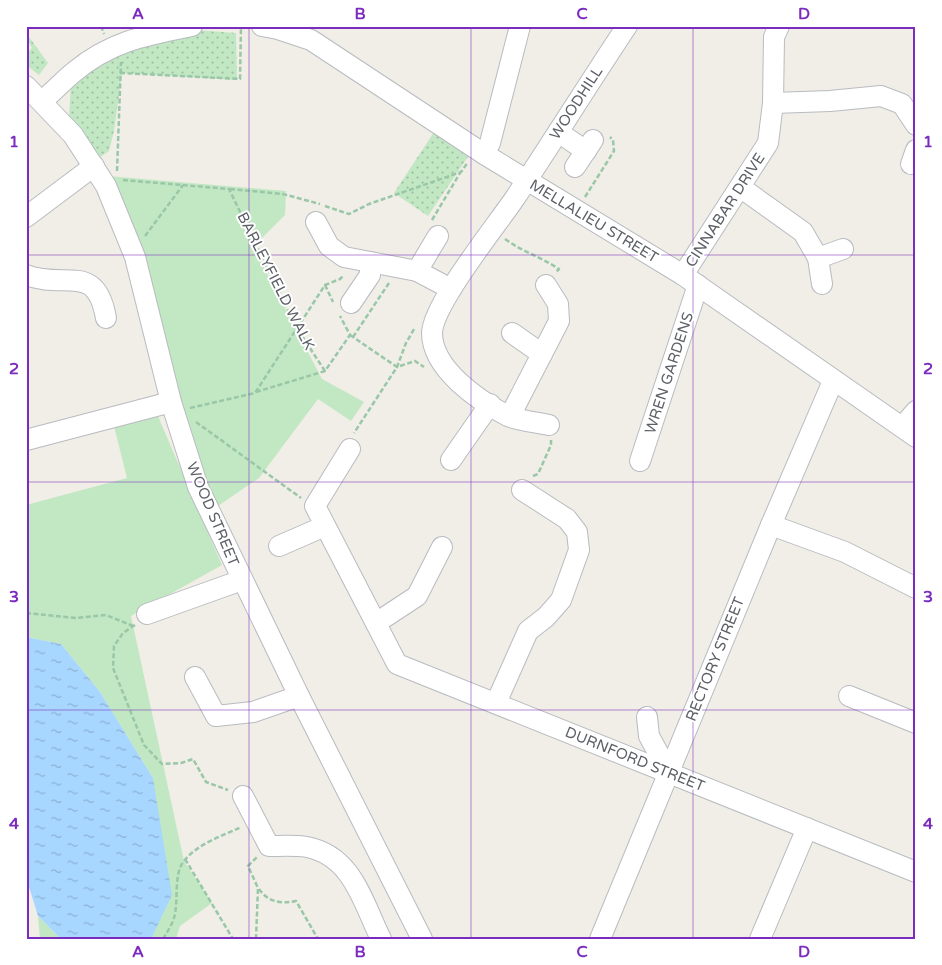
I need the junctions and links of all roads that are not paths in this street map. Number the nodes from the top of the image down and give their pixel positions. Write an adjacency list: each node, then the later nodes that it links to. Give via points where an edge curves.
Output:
1 (192, 26): 7 (street, via 110,40 100,54)
2 (262, 26): 12 (street, MELLALIEU STREET, via 310,40)
3 (520, 26): 12 (street, via 490,143)
4 (627, 26): 10 (street, WOODHILL)
5 (779, 26): 8 (street, CINNABAR DRIVE, via 774,37)
6 (26, 86): 7 (street, WOOD STREET)
7 (42, 101): 13 (street, WOOD STREET, via 73,135)
8 (773, 102): 9 (street, via 881,96 902,104); 15 (street, CINNABAR DRIVE, via 768,143)
9 (916, 126)
10 (558, 132): 11 (street); 14 (street, WOODHILL)
11 (585, 152)
12 (477, 156): 14 (street, MELLALIEU STREET)
13 (94, 166): 16 (street); 34 (street, WOOD STREET, via 106,186 135,258)
14 (526, 180): 25 (street, MELLALIEU STREET); 27 (street, WOODHILL)
15 (740, 187): 20 (street, via 803,232); 25 (street, CINNABAR DRIVE)
16 (26, 217)
17 (316, 222): 21 (street, via 329,246 344,257)
18 (438, 236): 22 (street)
19 (842, 249): 20 (street)
20 (818, 258): 26 (street)
21 (363, 261): 22 (street); 28 (street, via 370,275)
22 (409, 269): 27 (street)
23 (26, 275): 29 (street, via 39,280 89,283 100,296)
24 (550, 280): 31 (street, via 560,314)
25 (691, 280): 32 (street, MELLALIEU STREET); 42 (street, WREN GARDENS)
26 (822, 284)
27 (451, 289): 33 (street, WOODHILL, via 432,332 439,359 450,373)
28 (351, 303)
29 (106, 318)
30 (512, 333): 31 (street)
31 (542, 354): 36 (street)
32 (833, 381): 38 (street, MELLALIEU STREET); 44 (street, RECTORY STREET)
33 (490, 404): 36 (street, WOODHILL); 41 (street)
34 (172, 407): 39 (street); 48 (street, WOOD STREET, via 198,487)
35 (916, 411): 38 (street)
36 (510, 416): 37 (street, WOODHILL)
37 (549, 425)
38 (909, 432)
39 (26, 440)
40 (350, 449): 45 (street, DURNFORD STREET, via 315,506)
41 (451, 460)
42 (640, 461)
43 (522, 491): 55 (street, via 567,518 577,532 579,550 561,600 528,631)
44 (771, 525): 49 (street, via 845,552); 58 (street, RECTORY STREET)
45 (325, 526): 46 (street); 51 (street, DURNFORD STREET)
46 (279, 546)
47 (442, 547): 51 (street, via 417,596)
48 (242, 580): 50 (street); 53 (street, WOOD STREET)
49 (916, 588)
50 (140, 620)
51 (376, 624): 55 (street, DURNFORD STREET, via 397,664)
52 (195, 677): 53 (street, via 216,716 253,712)
53 (299, 696): 64 (street, WOOD STREET)
54 (849, 696): 57 (street)
55 (496, 704): 58 (street, DURNFORD STREET)
56 (647, 717): 58 (street, via 649,736)
57 (916, 723)
58 (669, 773): 60 (street, DURNFORD STREET); 65 (street, RECTORY STREET)
59 (243, 796): 62 (street, via 269,846 307,847 330,855 349,872)
60 (807, 828): 61 (street, DURNFORD STREET); 63 (street)
61 (916, 872)
62 (376, 937)
63 (763, 938)
64 (422, 939)
65 (600, 939)

